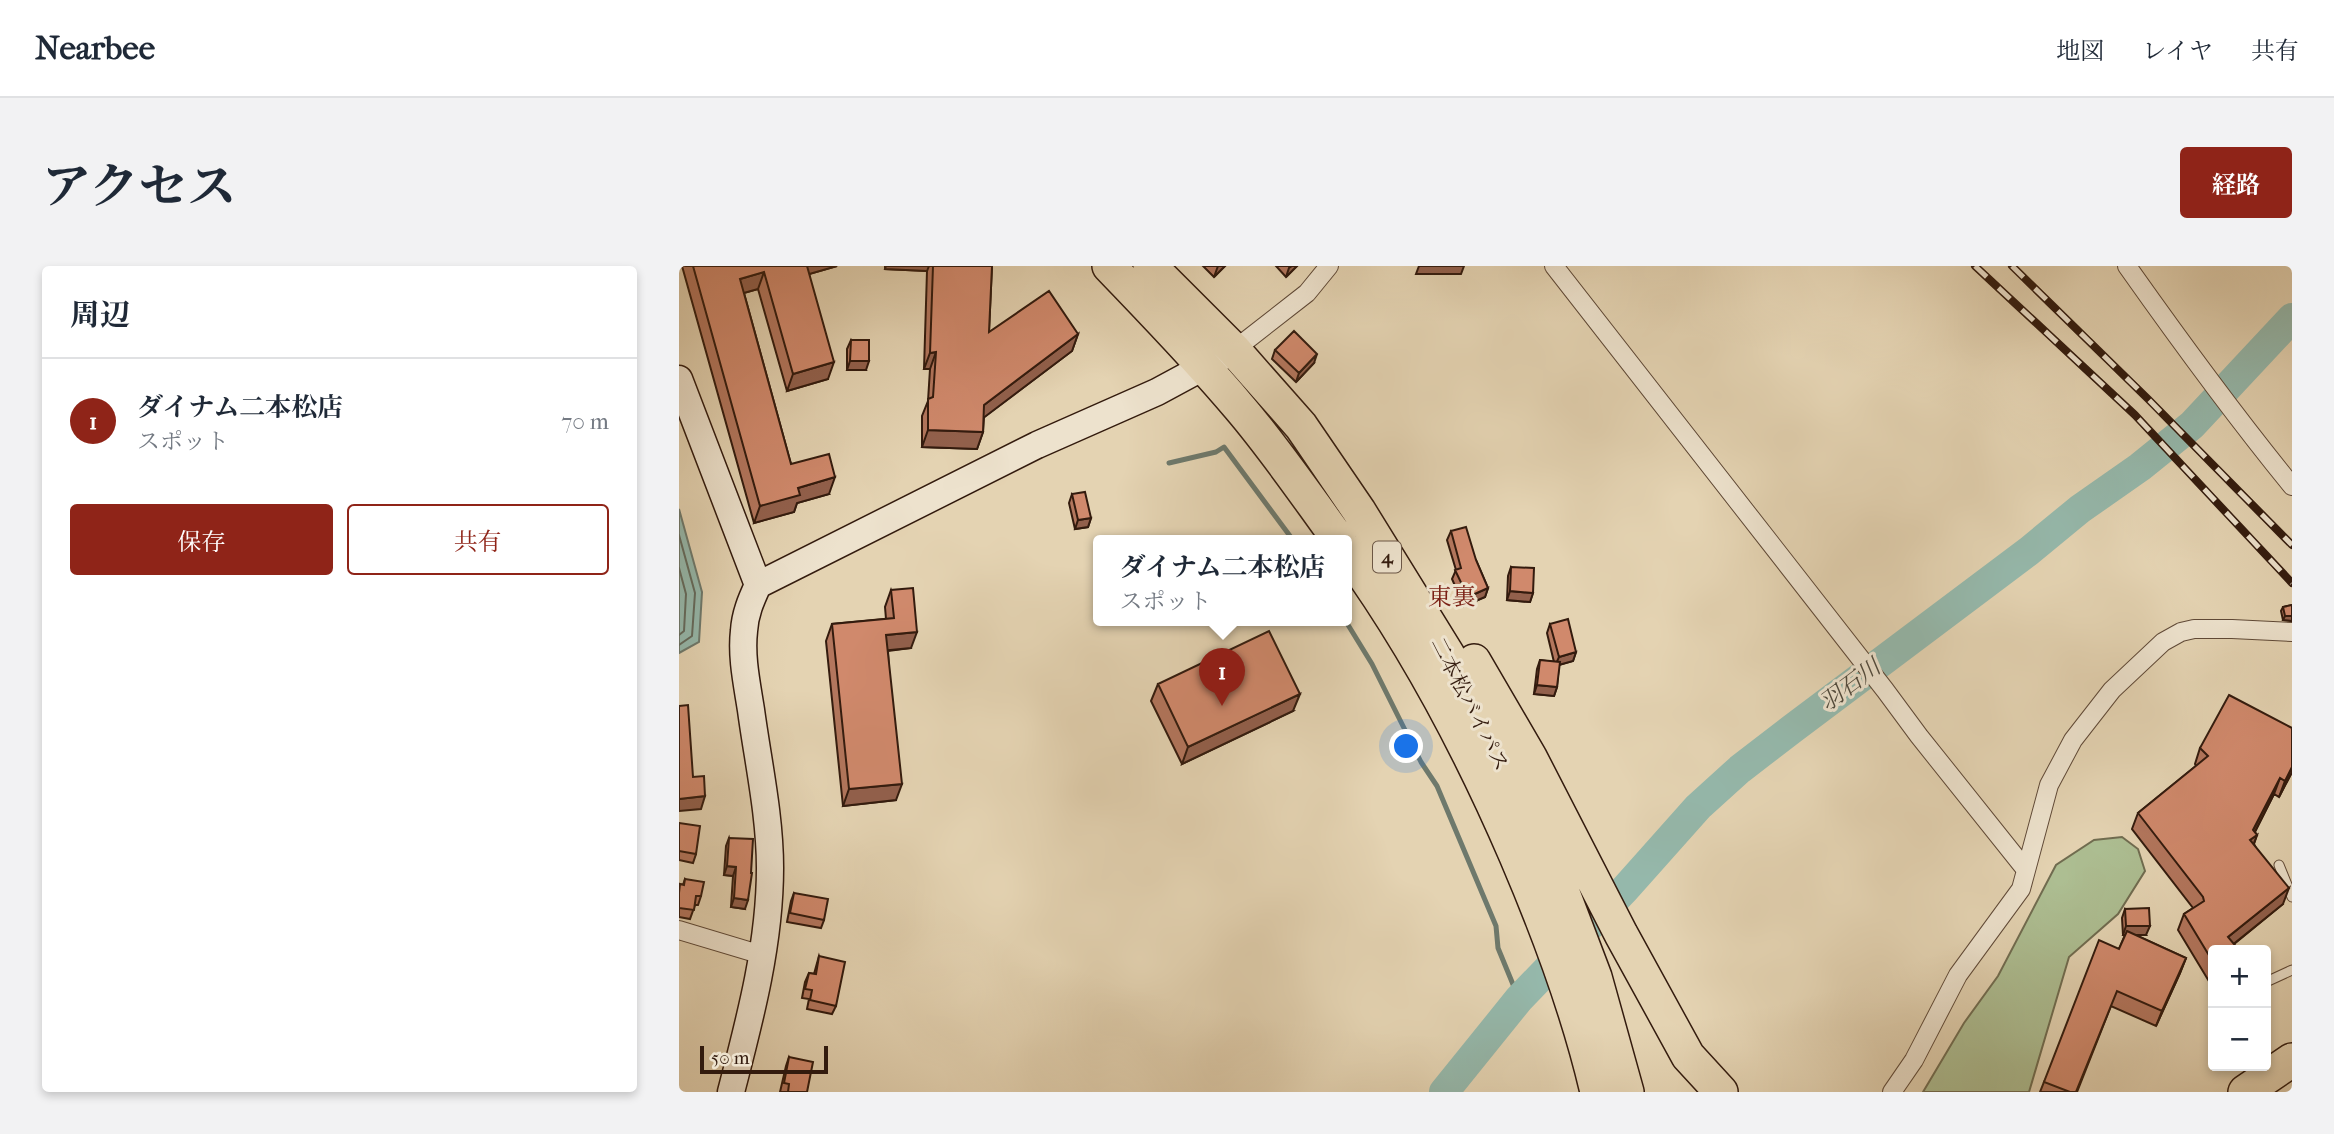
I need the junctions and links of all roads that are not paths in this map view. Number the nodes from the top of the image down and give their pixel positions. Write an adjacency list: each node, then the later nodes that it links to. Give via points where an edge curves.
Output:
1 (1109, 266): 7 (highway)
2 (1150, 266): 6 (highway, 二本松バイパス / 4)
3 (1329, 266): 6 (street, via 1307,293)
4 (1554, 266): 16 (street)
5 (2127, 266): 10 (street, via 2189,355)
6 (1234, 350): 7 (street); 9 (highway, 二本松バイパス / 4)
7 (1204, 368): 11 (highway, via 1248,418); 13 (street, via 1037,445)
8 (679, 379): 13 (street)
9 (1301, 426): 22 (highway, 二本松バイパス / 4, via 1448,655 1562,890); 28 (highway, via 1342,471 1456,631 1530,757 1688,1056)
10 (2292, 486)
11 (1336, 535)
12 (1352, 559): 22 (highway, 二本松バイパス / 4, via 1445,709 1489,792 1542,916)
13 (758, 585): 19 (street, via 743,632 769,839 769,904)
14 (2292, 632): 16 (street, via 2194,629 2163,642 2112,690 2067,749 2049,785)
15 (2279, 865): 17 (lane)
16 (2026, 870): 29 (street, via 2021,889 1958,975)
17 (2292, 897)
18 (679, 930): 19 (street)
19 (762, 955): 25 (street)
20 (2292, 970): 21 (lane)
21 (2271, 980)
22 (1582, 983): 26 (highway, 二本松バイパス / 4); 27 (highway, 二本松バイパス / 4)
23 (2292, 1059): 30 (highway)
24 (2292, 1069): 30 (highway)
25 (731, 1092)
26 (1597, 1092)
27 (1627, 1092)
28 (1721, 1092)
29 (1892, 1092)
30 (2247, 1092)

